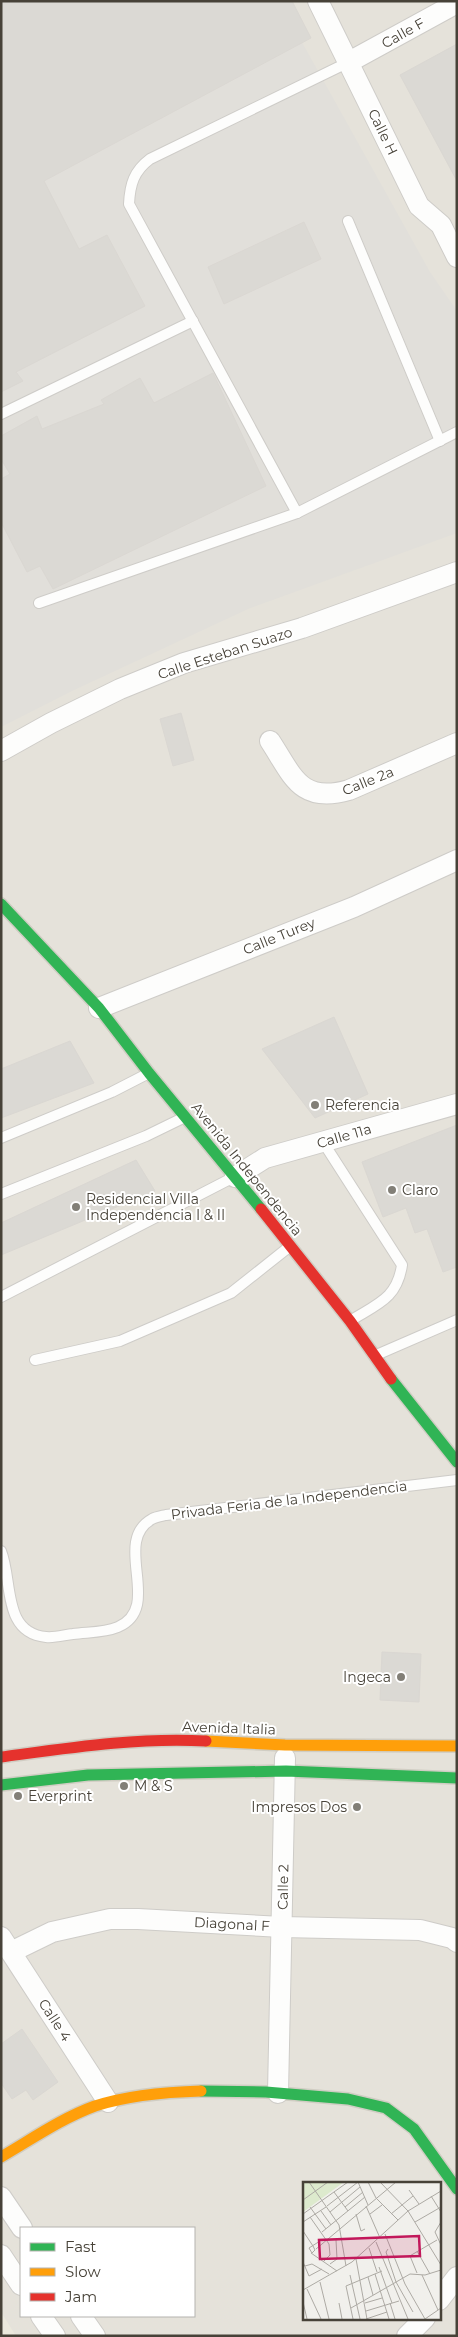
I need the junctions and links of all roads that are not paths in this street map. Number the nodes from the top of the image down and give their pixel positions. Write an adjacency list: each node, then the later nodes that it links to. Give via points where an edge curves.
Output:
1 (318, 1): 3 (street, Calle H)
2 (457, 3): 3 (street, Calle F)
3 (348, 62): 5 (street, Calle H, via 419,206); 7 (lane, via 139,167 130,185 129,204)
4 (348, 221): 10 (lane)
5 (449, 224): 6 (street, Calle H)
6 (457, 257)
7 (192, 321): 8 (lane); 11 (lane)
8 (1, 414)
9 (457, 432): 10 (lane)
10 (440, 441): 11 (lane)
11 (297, 513): 13 (lane)
12 (457, 572): 16 (street, Calle Esteban Suazo, via 302,628 184,663 120,689)
13 (39, 603)
14 (270, 741): 15 (street, Calle 2a, via 298,784 319,795 349,790)
15 (457, 743)
16 (1, 751)
17 (457, 860): 20 (street, Calle Turey, via 354,907)
18 (1, 904): 19 (street, Avenida Independencia)
19 (10, 926): 20 (street, Avenida Independencia)
20 (99, 1008): 21 (street, Avenida Independencia)
21 (149, 1073): 23 (street, Avenida Independencia); 24 (lane, via 112,1092)
22 (457, 1104): 25 (street, Calle 11a)
23 (187, 1116): 26 (street, Avenida Independencia); 27 (lane, via 146,1136)
24 (1, 1138)
25 (323, 1142): 26 (street, Calle 11a, via 265,1158); 31 (lane, via 402,1265 400,1280 393,1293)
26 (235, 1177): 28 (street, Avenida Independencia); 29 (lane)
27 (1, 1194)
28 (290, 1246): 31 (street, Avenida Independencia); 33 (lane, via 231,1293 120,1341)
29 (1, 1297)
30 (457, 1320): 32 (lane)
31 (350, 1321): 32 (street, Avenida Independencia)
32 (374, 1356): 34 (street, Avenida Independencia)
33 (35, 1360)
34 (456, 1460)
35 (457, 1480): 36 (lane, Privada Feria de la Independencia, via 166,1515 151,1520 142,1528 136,1543 138,1604 130,1618 118,1627 104,1630 47,1637 32,1634 21,1626 14,1615 6,1563)
36 (1, 1551)
37 (285, 1744): 38 (street, Avenida Italia); 39 (street, Avenida Italia, via 186,1740 88,1746); 40 (street, Calle 2)
38 (457, 1746)
39 (1, 1758)
40 (286, 1771): 41 (street); 42 (street, via 88,1775); 43 (street, Calle 2)
41 (457, 1778)
42 (1, 1785)
43 (282, 1927): 44 (street, Diagonal F, via 420,1930); 45 (street, Diagonal F, via 110,1919); 46 (street, Calle 2)
44 (457, 1942)
45 (6, 1944): 47 (street, Calle 4)
46 (278, 2093): 47 (street, via 202,2090); 49 (street, via 371,2102 394,2113 435,2154)
47 (108, 2102): 48 (street, via 72,2117)
48 (1, 2157)
49 (457, 2189)
50 (1, 2197): 51 (street)
51 (21, 2227)
52 (1, 2255): 54 (street)
53 (457, 2277): 55 (street)
54 (20, 2284)
55 (440, 2299)
56 (43, 2317): 59 (street)
57 (82, 2317): 60 (street)
58 (424, 2320): 61 (street)
59 (55, 2336)
60 (95, 2336)
61 (408, 2336)

